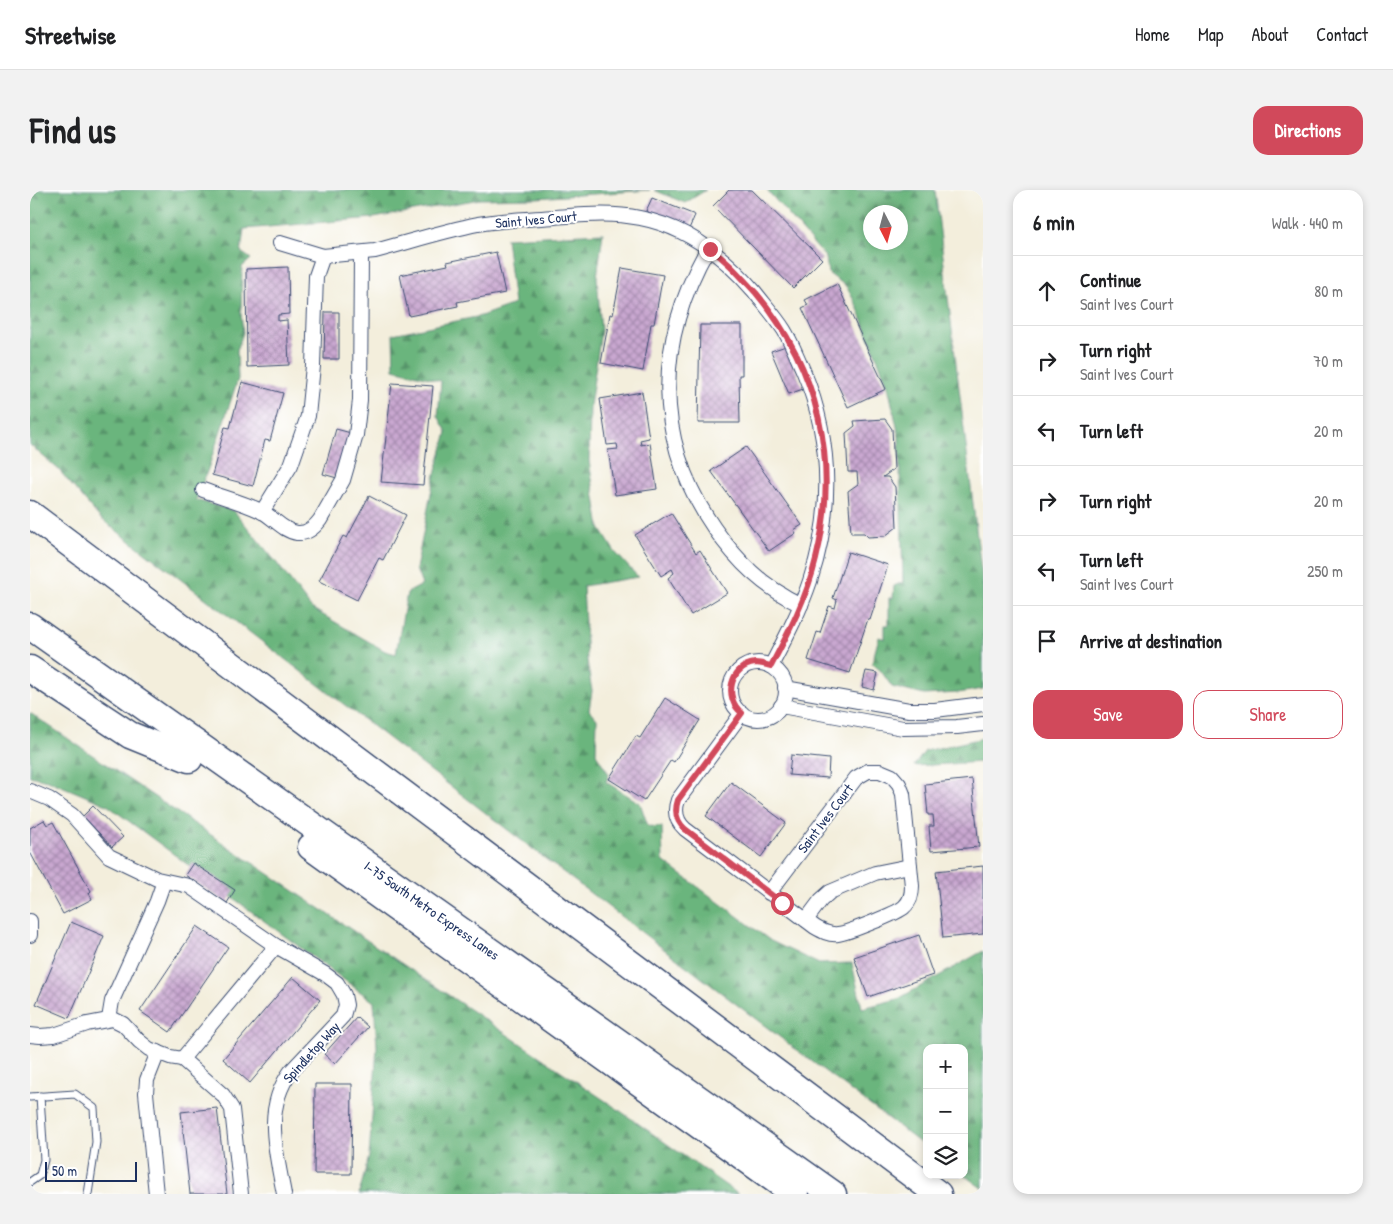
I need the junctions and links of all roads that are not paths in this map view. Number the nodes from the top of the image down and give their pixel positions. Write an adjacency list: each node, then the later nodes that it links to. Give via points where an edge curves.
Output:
1 (280, 243): 4 (street, Saint Ives Court)
2 (708, 248): 3 (street, Saint Ives Court, via 681,232 649,220 620,214 588,214 479,224); 8 (street, Saint Ives Court, via 735,270 784,330 815,403 825,446 826,498 816,560); 8 (street, via 685,295 671,346 668,399 679,458 693,495 728,547 761,581)
3 (361, 253): 4 (street, Saint Ives Court); 6 (street, via 360,400 356,435 345,474 323,516 309,530 291,531)
4 (323, 256): 6 (street, via 316,276 316,321 308,416 291,465)
5 (203, 490): 6 (street)
6 (262, 512)
7 (30, 514): 42 (highway)
8 (801, 605): 11 (street, Saint Ives Court)
9 (30, 626): 41 (highway, I-75 South Metro Express Lanes)
10 (30, 646): 20 (highway)
11 (771, 666): 13 (street, via 781,675); 17 (street, via 750,664 734,677 731,697 734,706)
12 (30, 670): 20 (highway, via 130,735)
13 (786, 688): 14 (street); 16 (street)
14 (864, 702): 15 (street, via 921,710); 18 (street)
15 (977, 705): 19 (street)
16 (781, 706): 17 (street, via 764,718); 18 (street)
17 (742, 713): 24 (street, Saint Ives Court, via 678,800 676,814 685,829)
18 (858, 721): 19 (street, via 924,729)
19 (978, 725)
20 (189, 759): 40 (highway)
21 (30, 791): 23 (street, Spindletop Way, via 72,815 110,856)
22 (910, 866): 24 (street, Saint Ives Court, via 901,789 896,779 886,773 868,771 852,782); 25 (street, via 874,874 830,892); 25 (street, Saint Ives Court, via 912,896 900,911 839,934 825,932)
23 (164, 881): 28 (street, Spindletop Way, via 189,886); 29 (street, via 112,1002)
24 (769, 893): 25 (street, Saint Ives Court)
25 (806, 920)
26 (30, 921): 27 (street)
27 (30, 935)
28 (276, 946): 32 (street); 39 (street, Spindletop Way, via 332,979 341,988 346,1005 343,1016 291,1071 280,1089 274,1108 274,1132)
29 (109, 1019): 30 (street, via 54,1035); 31 (street, via 123,1024 139,1041)
30 (30, 1035)
31 (158, 1052): 32 (street); 37 (street, via 147,1080 146,1093)
32 (182, 1059): 38 (street, via 223,1095 232,1109)
33 (40, 1096): 34 (lane); 35 (lane, via 44,1160 40,1175); 36 (lane, via 75,1094 94,1108 96,1142)
34 (30, 1097)
35 (30, 1182)
36 (88, 1194)
37 (156, 1194)
38 (241, 1194)
39 (284, 1194)
40 (795, 1194)
41 (833, 1194)
42 (938, 1194)

